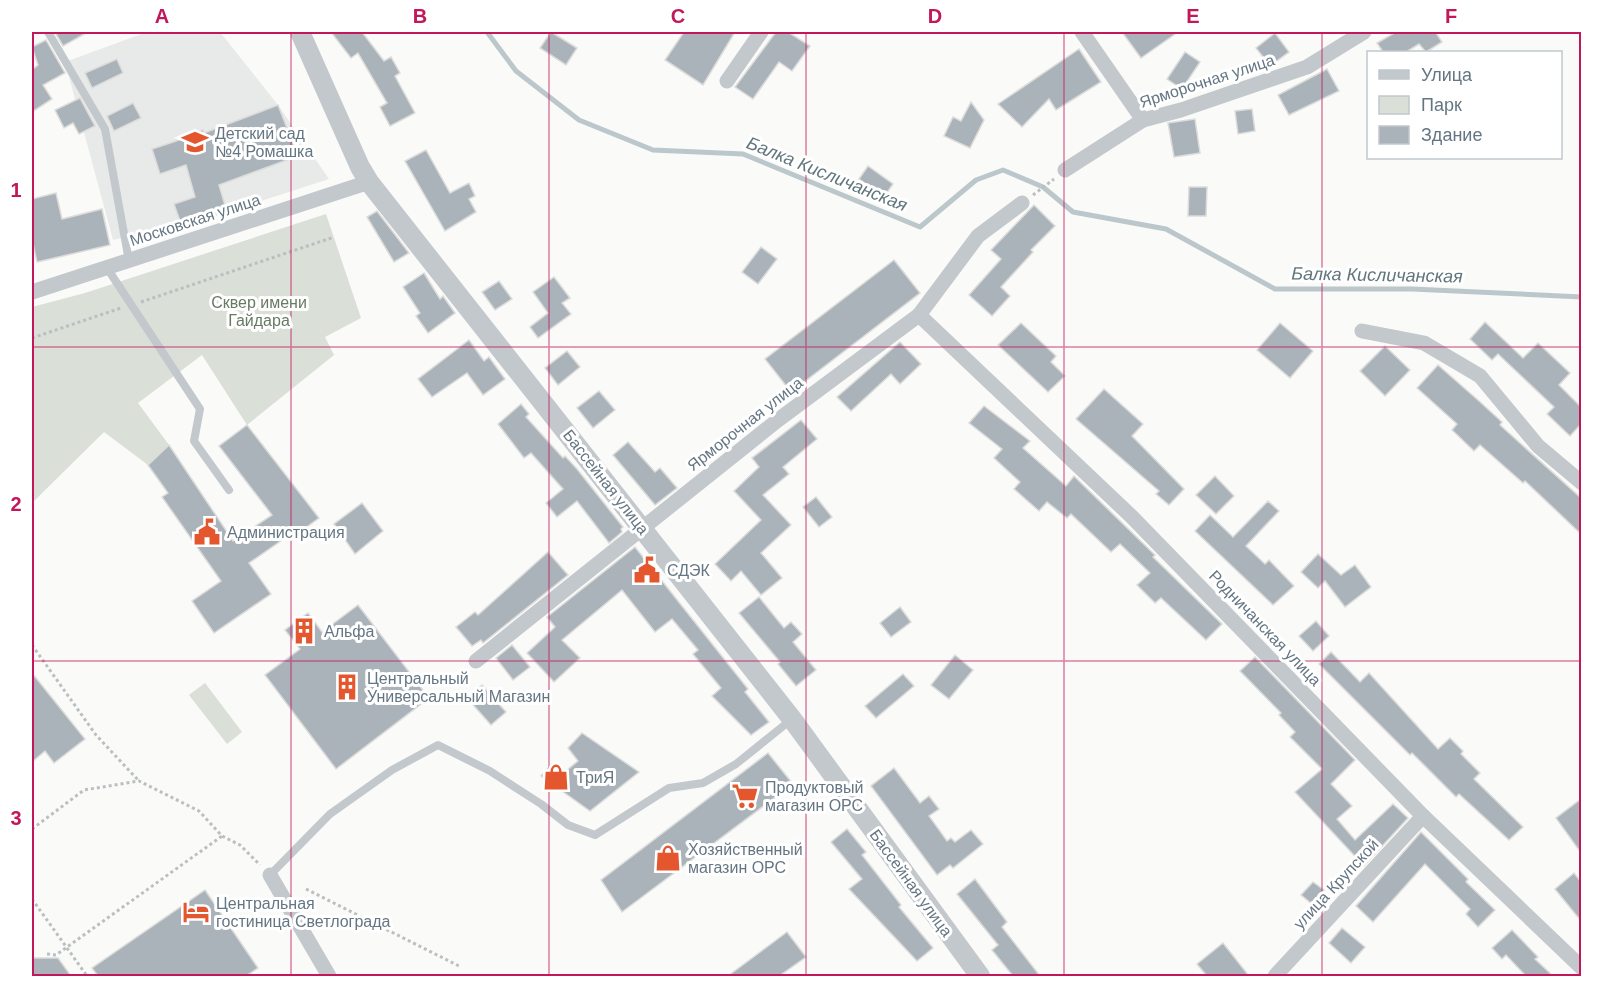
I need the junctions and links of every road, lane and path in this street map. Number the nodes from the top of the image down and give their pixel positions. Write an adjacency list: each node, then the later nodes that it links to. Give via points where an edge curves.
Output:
1 (48, 32): 12 (lane, via 105,129)
2 (300, 32): 9 (street, Бассейная улица)
3 (761, 32): 6 (street)
4 (1082, 32): 7 (street)
5 (1364, 32): 7 (street, Ярморочная улица, via 1307,67)
6 (727, 81)
7 (1143, 120): 8 (street, Ярморочная улица)
8 (1065, 170): 10 (path)
9 (369, 182): 12 (street, Московская улица); 21 (street, Бассейная улица)
10 (1022, 202): 16 (street, Ярморочная улица, via 978,236)
11 (334, 237): 15 (path)
12 (129, 261): 13 (street, Московская улица)
13 (107, 268): 14 (street, Московская улица); 15 (lane)
14 (32, 292)
15 (132, 305): 18 (path); 20 (lane, via 200,409 194,441)
16 (919, 315): 21 (street, Ярморочная улица, via 778,420); 26 (street, Родничанская улица, via 1131,516)
17 (1362, 331): 19 (street, via 1424,343 1480,376 1539,446)
18 (32, 338)
19 (1581, 483)
20 (229, 490)
21 (643, 528): 23 (street, Ярморочная улица); 24 (street, Бассейная улица)
22 (32, 645): 25 (path, via 96,735)
23 (476, 662)
24 (792, 719): 29 (lane, via 736,764 703,783 669,788 595,835 568,825 490,771 438,745 392,770 330,814); 38 (street, Бассейная улица)
25 (139, 781): 27 (path, via 84,790); 28 (path, via 199,811)
26 (1423, 816): 35 (street, Родничанская улица); 39 (street, улица Крупской)
27 (32, 829)
28 (222, 836): 29 (path, via 240,845); 32 (path)
29 (270, 875): 37 (street)
30 (306, 889): 34 (path)
31 (32, 899): 32 (path)
32 (67, 947): 33 (path, via 56,955); 36 (path)
33 (47, 954)
34 (459, 966)
35 (1581, 968)
36 (87, 976)
37 (329, 976)
38 (980, 976)
39 (1275, 976)

